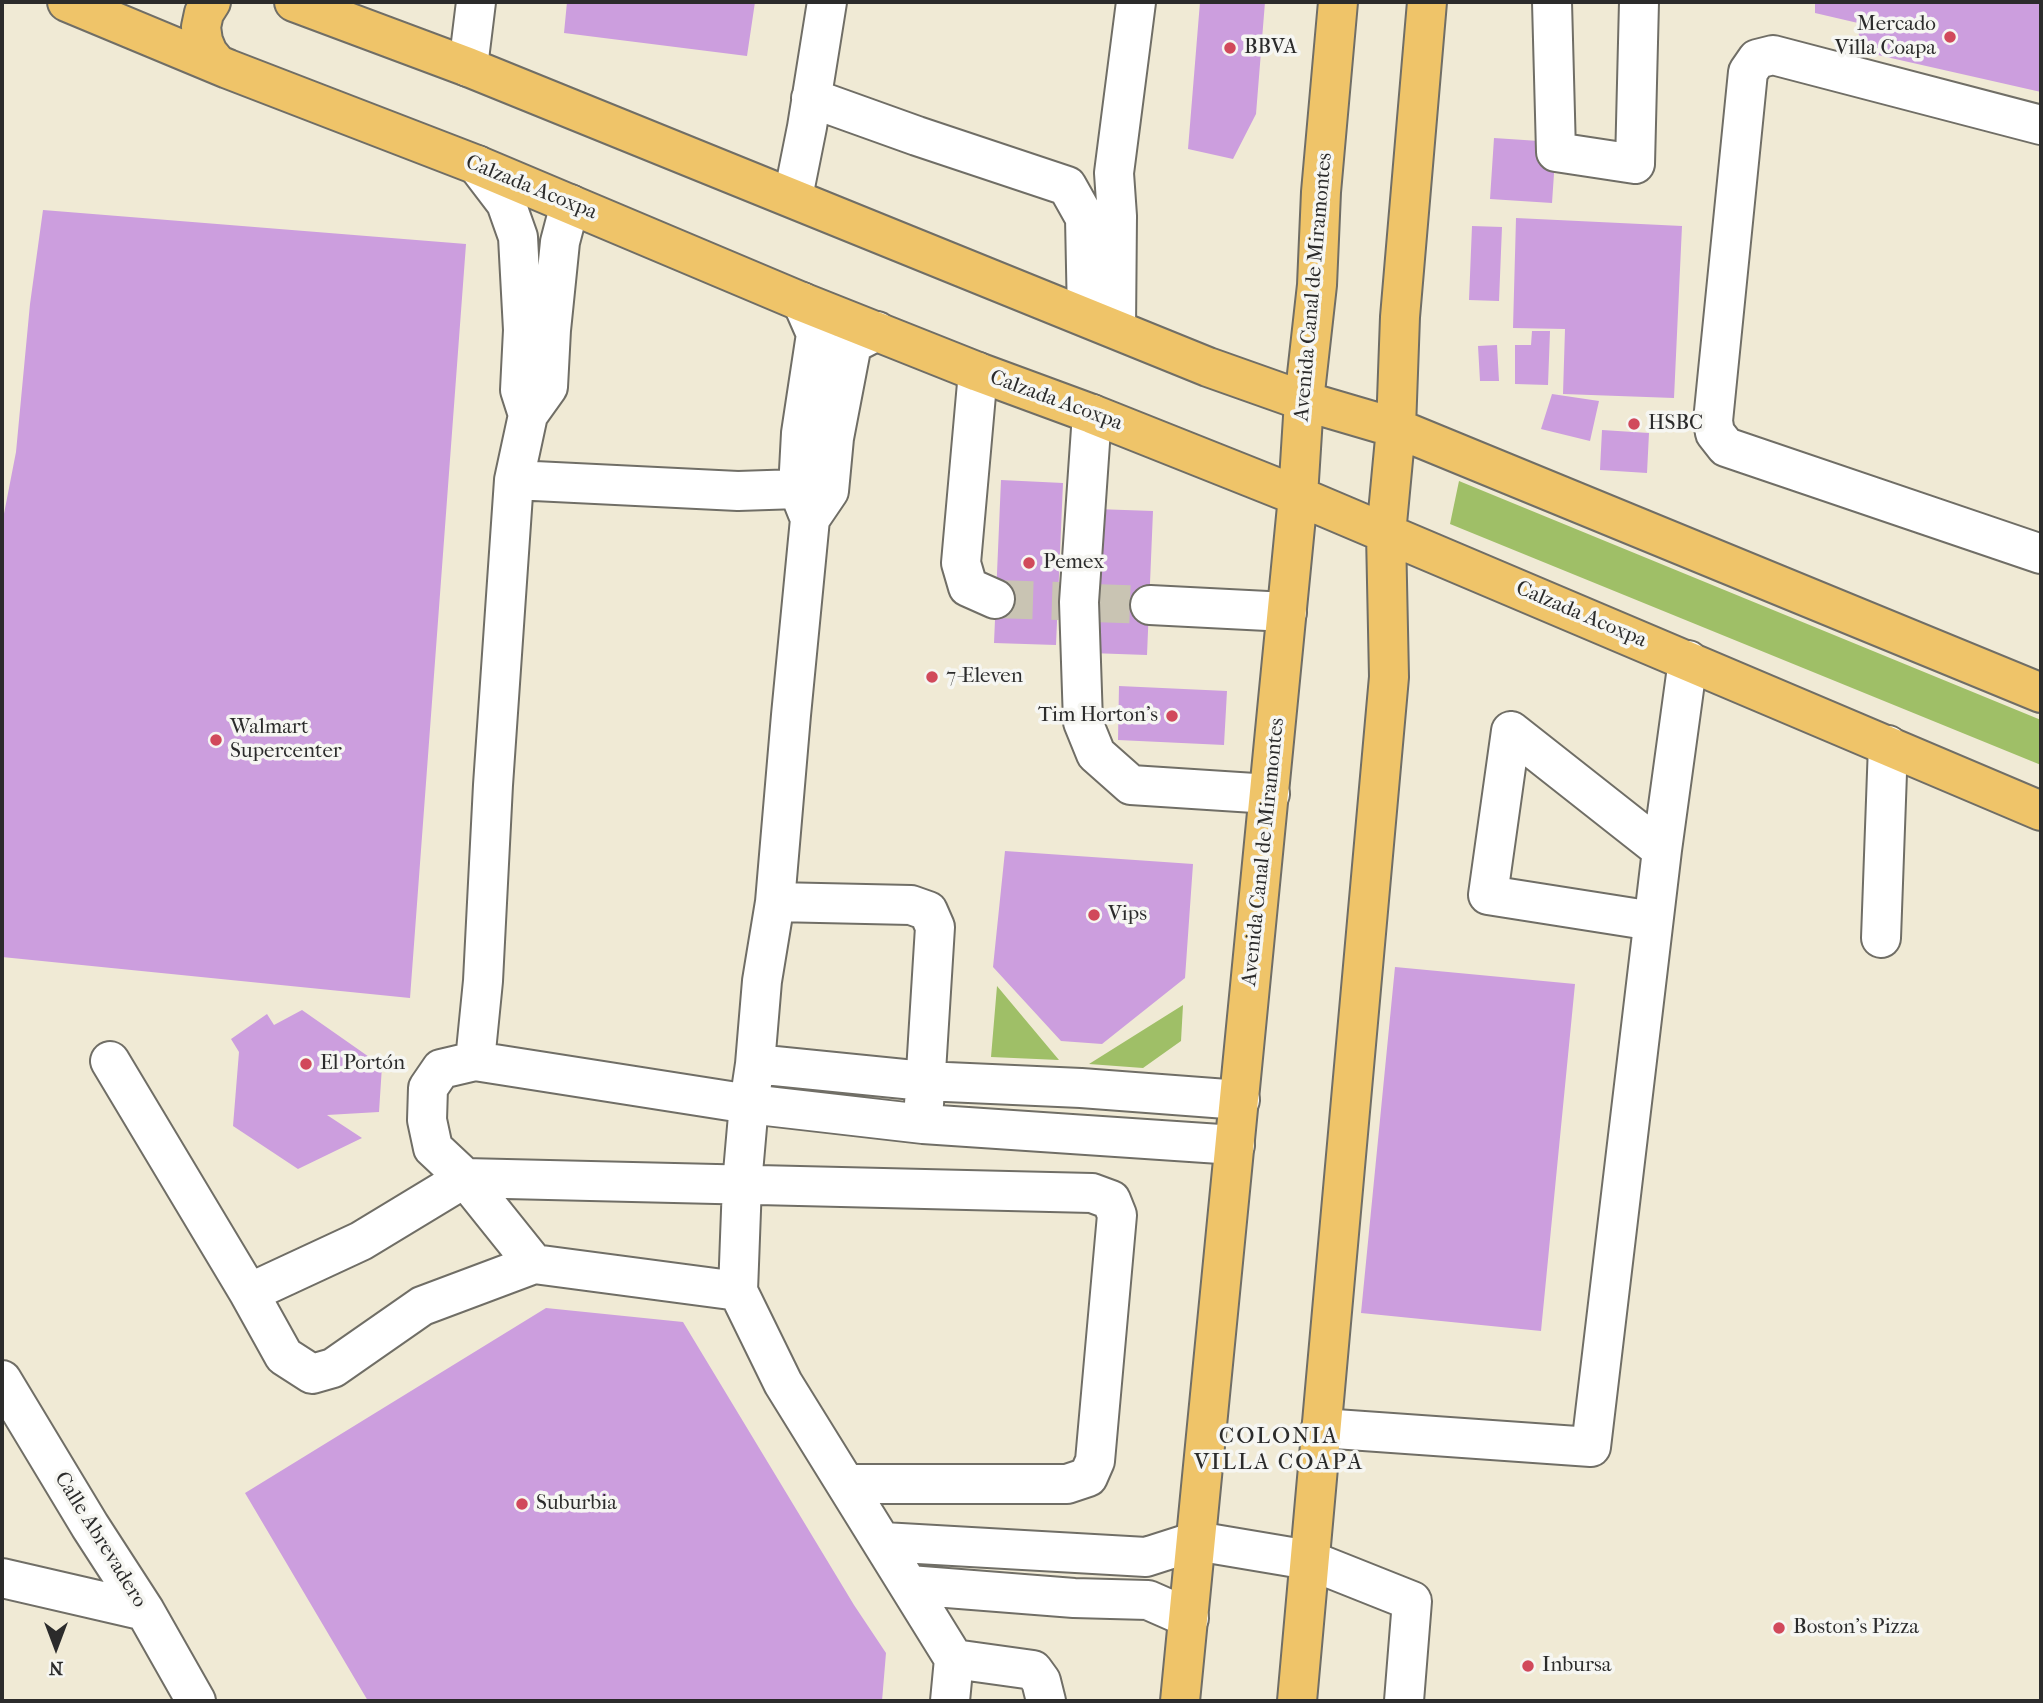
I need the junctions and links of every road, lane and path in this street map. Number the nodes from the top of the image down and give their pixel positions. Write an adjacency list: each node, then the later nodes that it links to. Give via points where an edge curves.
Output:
1 (67, 2): 12 (main road, Calzada Acoxpa)
2 (195, 2): 12 (main road, via 187,21)
3 (211, 2): 13 (main road, via 201,27 208,53)
4 (294, 2): 14 (main road)
5 (476, 2): 14 (street)
6 (827, 2): 15 (street)
7 (1136, 2): 21 (street, via 1114,173 1117,216)
8 (1338, 2): 24 (main road, Avenida Canal de Miramontes)
9 (1427, 2): 27 (main road, via 1400,317)
10 (1552, 2): 11 (street, via 1556,152 1635,164)
11 (1639, 2)
12 (162, 43): 13 (main road, Calzada Acoxpa)
13 (217, 64): 17 (main road, Calzada Acoxpa)
14 (468, 67): 18 (main road)
15 (811, 98): 18 (street); 21 (street, via 1067,186 1085,218)
16 (2041, 125): 32 (street, via 1773,55 1758,58 1748,72 1713,421 1715,433 1726,447)
17 (477, 165): 19 (main road, Calzada Acoxpa); 26 (street, via 506,203 518,237 523,330 520,390)
18 (793, 197): 21 (main road)
19 (570, 204): 20 (main road, Calzada Acoxpa); 26 (street, via 561,243 548,387)
20 (802, 302): 22 (main road, Calzada Acoxpa); 30 (street, via 816,334 801,433)
21 (1101, 322): 24 (main road)
22 (877, 331): 23 (main road, Calzada Acoxpa); 30 (street, via 852,344 834,438)
23 (978, 372): 25 (main road, Calzada Acoxpa); 33 (street, via 961,563 968,587)
24 (1304, 401): 27 (main road); 29 (main road, Avenida Canal de Miramontes)
25 (1092, 414): 29 (main road, Calzada Acoxpa); 39 (street, via 1077,602 1083,722 1096,754 1132,785)
26 (528, 415): 28 (street)
27 (1396, 428): 31 (main road); 37 (main road)
28 (514, 480): 30 (street, via 738,491); 46 (street)
29 (1298, 496): 31 (main road, Calzada Acoxpa); 35 (main road, Avenida Canal de Miramontes)
30 (812, 500): 42 (street)
31 (1385, 534): 36 (main road, Calzada Acoxpa); 59 (main road, via 1389,677)
32 (2041, 554)
33 (995, 599)
34 (1150, 605): 35 (street)
35 (1287, 612): 39 (main road, Avenida Canal de Miramontes)
36 (1688, 660): 38 (main road, Calzada Acoxpa); 41 (street)
37 (2041, 693)
38 (1888, 746): 40 (main road, Calzada Acoxpa); 44 (street)
39 (1269, 794): 49 (main road, Avenida Canal de Miramontes)
40 (2041, 811)
41 (1662, 850): 43 (street); 43 (street, via 1511,731 1488,895)
42 (775, 902): 47 (street); 48 (street, via 911,905 928,911 935,927)
43 (1653, 921): 59 (street, via 1591,1447)
44 (1881, 938)
45 (110, 1061): 57 (street)
46 (475, 1061): 50 (street); 53 (street, via 441,1069 428,1088 427,1120 433,1148)
47 (755, 1064): 48 (street); 50 (street)
48 (924, 1080): 49 (street); 51 (street)
49 (1240, 1100): 52 (main road, Avenida Canal de Miramontes)
50 (749, 1104): 51 (street); 54 (street)
51 (923, 1124): 52 (street)
52 (1235, 1145): 61 (main road, Avenida Canal de Miramontes)
53 (465, 1178): 54 (street); 55 (street); 57 (street, via 361,1241)
54 (742, 1184): 56 (street); 60 (street, via 1092,1193 1111,1200 1117,1215 1095,1461 1087,1477 1067,1484)
55 (534, 1264): 56 (street); 57 (street, via 422,1306 333,1368 312,1374 284,1356)
56 (738, 1292): 60 (street, via 783,1383)
57 (249, 1293)
58 (2, 1380): 66 (street, Calle Abrevadero)
59 (1321, 1428): 63 (main road)
60 (847, 1484): 62 (street)
61 (1196, 1541): 62 (street, via 1146,1557); 63 (street); 67 (main road, Avenida Canal de Miramontes)
62 (883, 1542): 65 (street)
63 (1309, 1560): 73 (main road); 74 (street, via 1412,1601)
64 (2, 1578): 66 (street)
65 (909, 1585): 67 (street, via 1148,1600); 68 (street)
66 (145, 1611): 69 (street, Calle Abrevadero)
67 (1189, 1618): 72 (main road, Avenida Canal de Miramontes)
68 (954, 1659): 70 (street); 71 (street, via 1032,1670 1041,1681)
69 (197, 1701)
70 (950, 1701)
71 (1046, 1701)
72 (1181, 1701)
73 (1297, 1701)
74 (1404, 1701)

